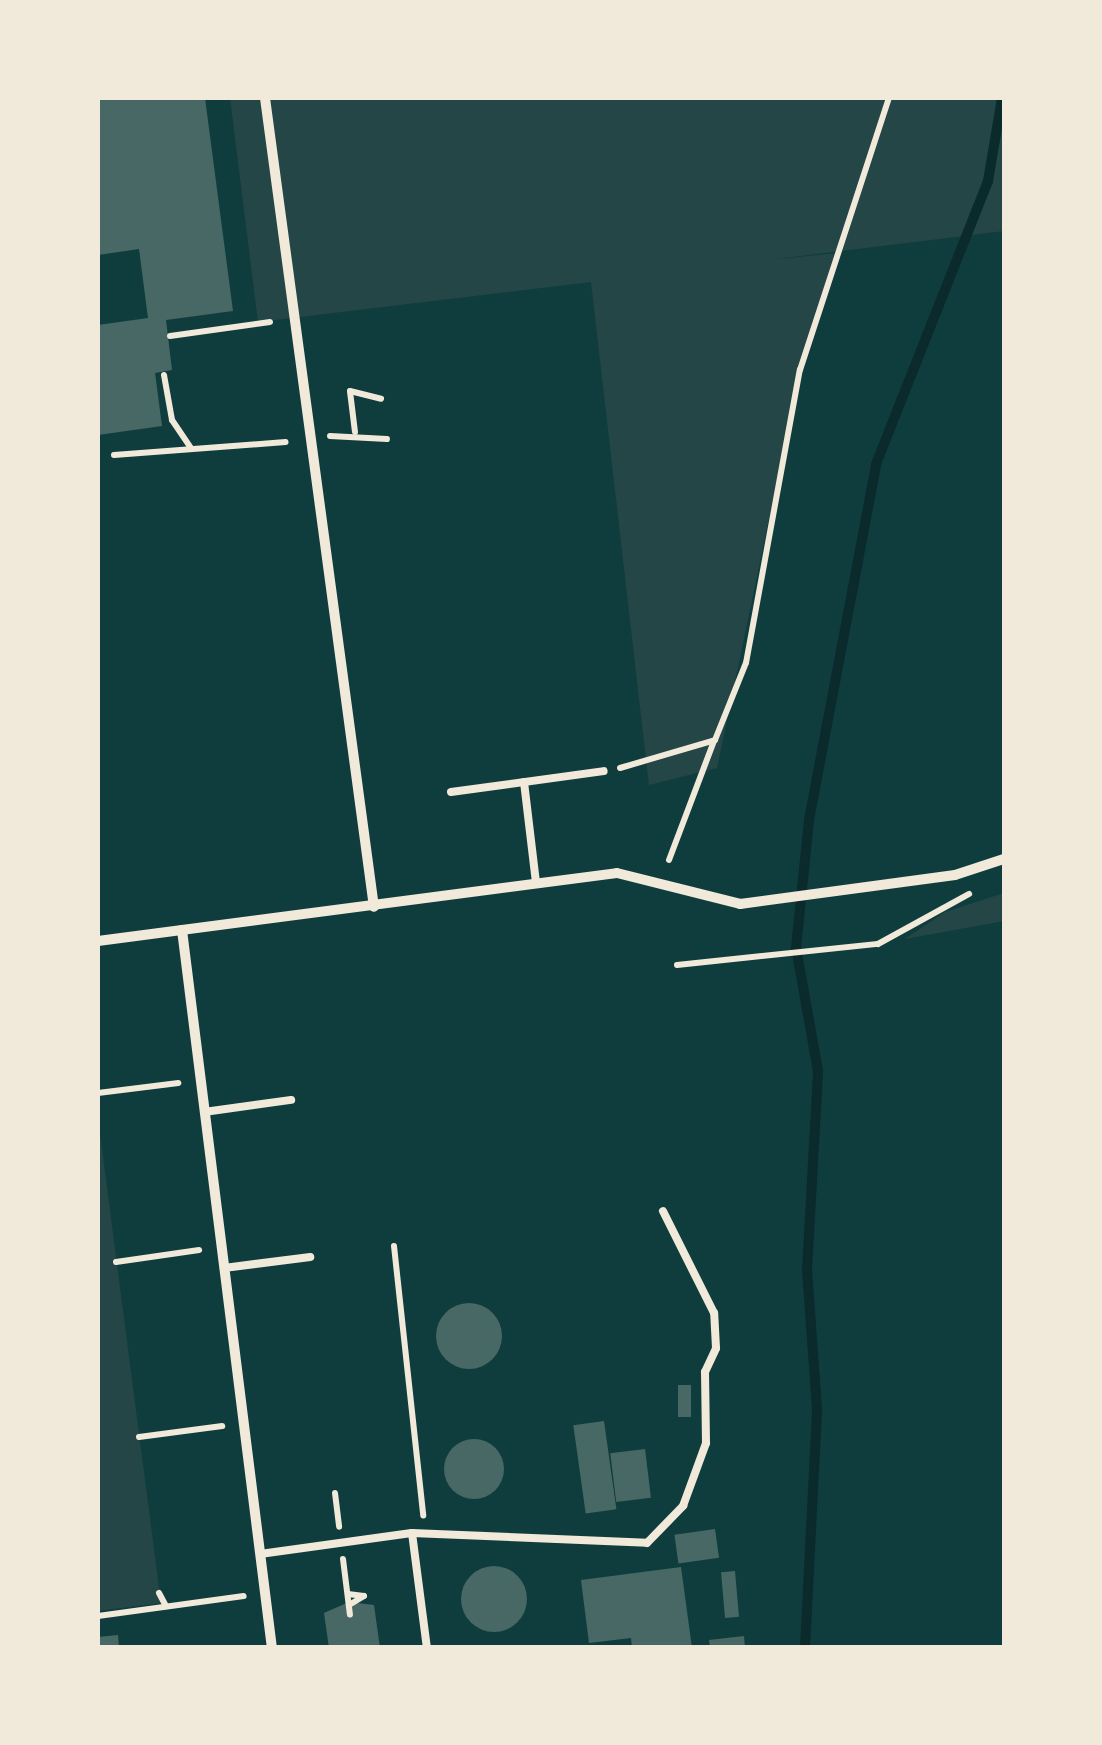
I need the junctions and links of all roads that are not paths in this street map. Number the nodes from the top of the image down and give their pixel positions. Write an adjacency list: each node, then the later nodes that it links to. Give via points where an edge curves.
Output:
1 (265, 98): 7 (street)
2 (604, 772): 3 (lane)
3 (524, 782): 4 (lane); 6 (lane)
4 (451, 792)
5 (1004, 859): 6 (street, via 892,884 740,904 617,873)
6 (536, 883): 7 (street)
7 (374, 907): 8 (street)
8 (182, 930): 9 (street); 11 (street)
9 (98, 941)
10 (291, 1100): 11 (lane)
11 (204, 1112): 14 (street)
12 (663, 1211): 15 (lane, via 714,1313 716,1348 705,1372 706,1444 683,1506 647,1543)
13 (310, 1256): 14 (lane)
14 (224, 1268): 16 (street)
15 (412, 1533): 16 (lane); 18 (lane)
16 (260, 1554): 17 (street)
17 (272, 1648)
18 (428, 1648)

